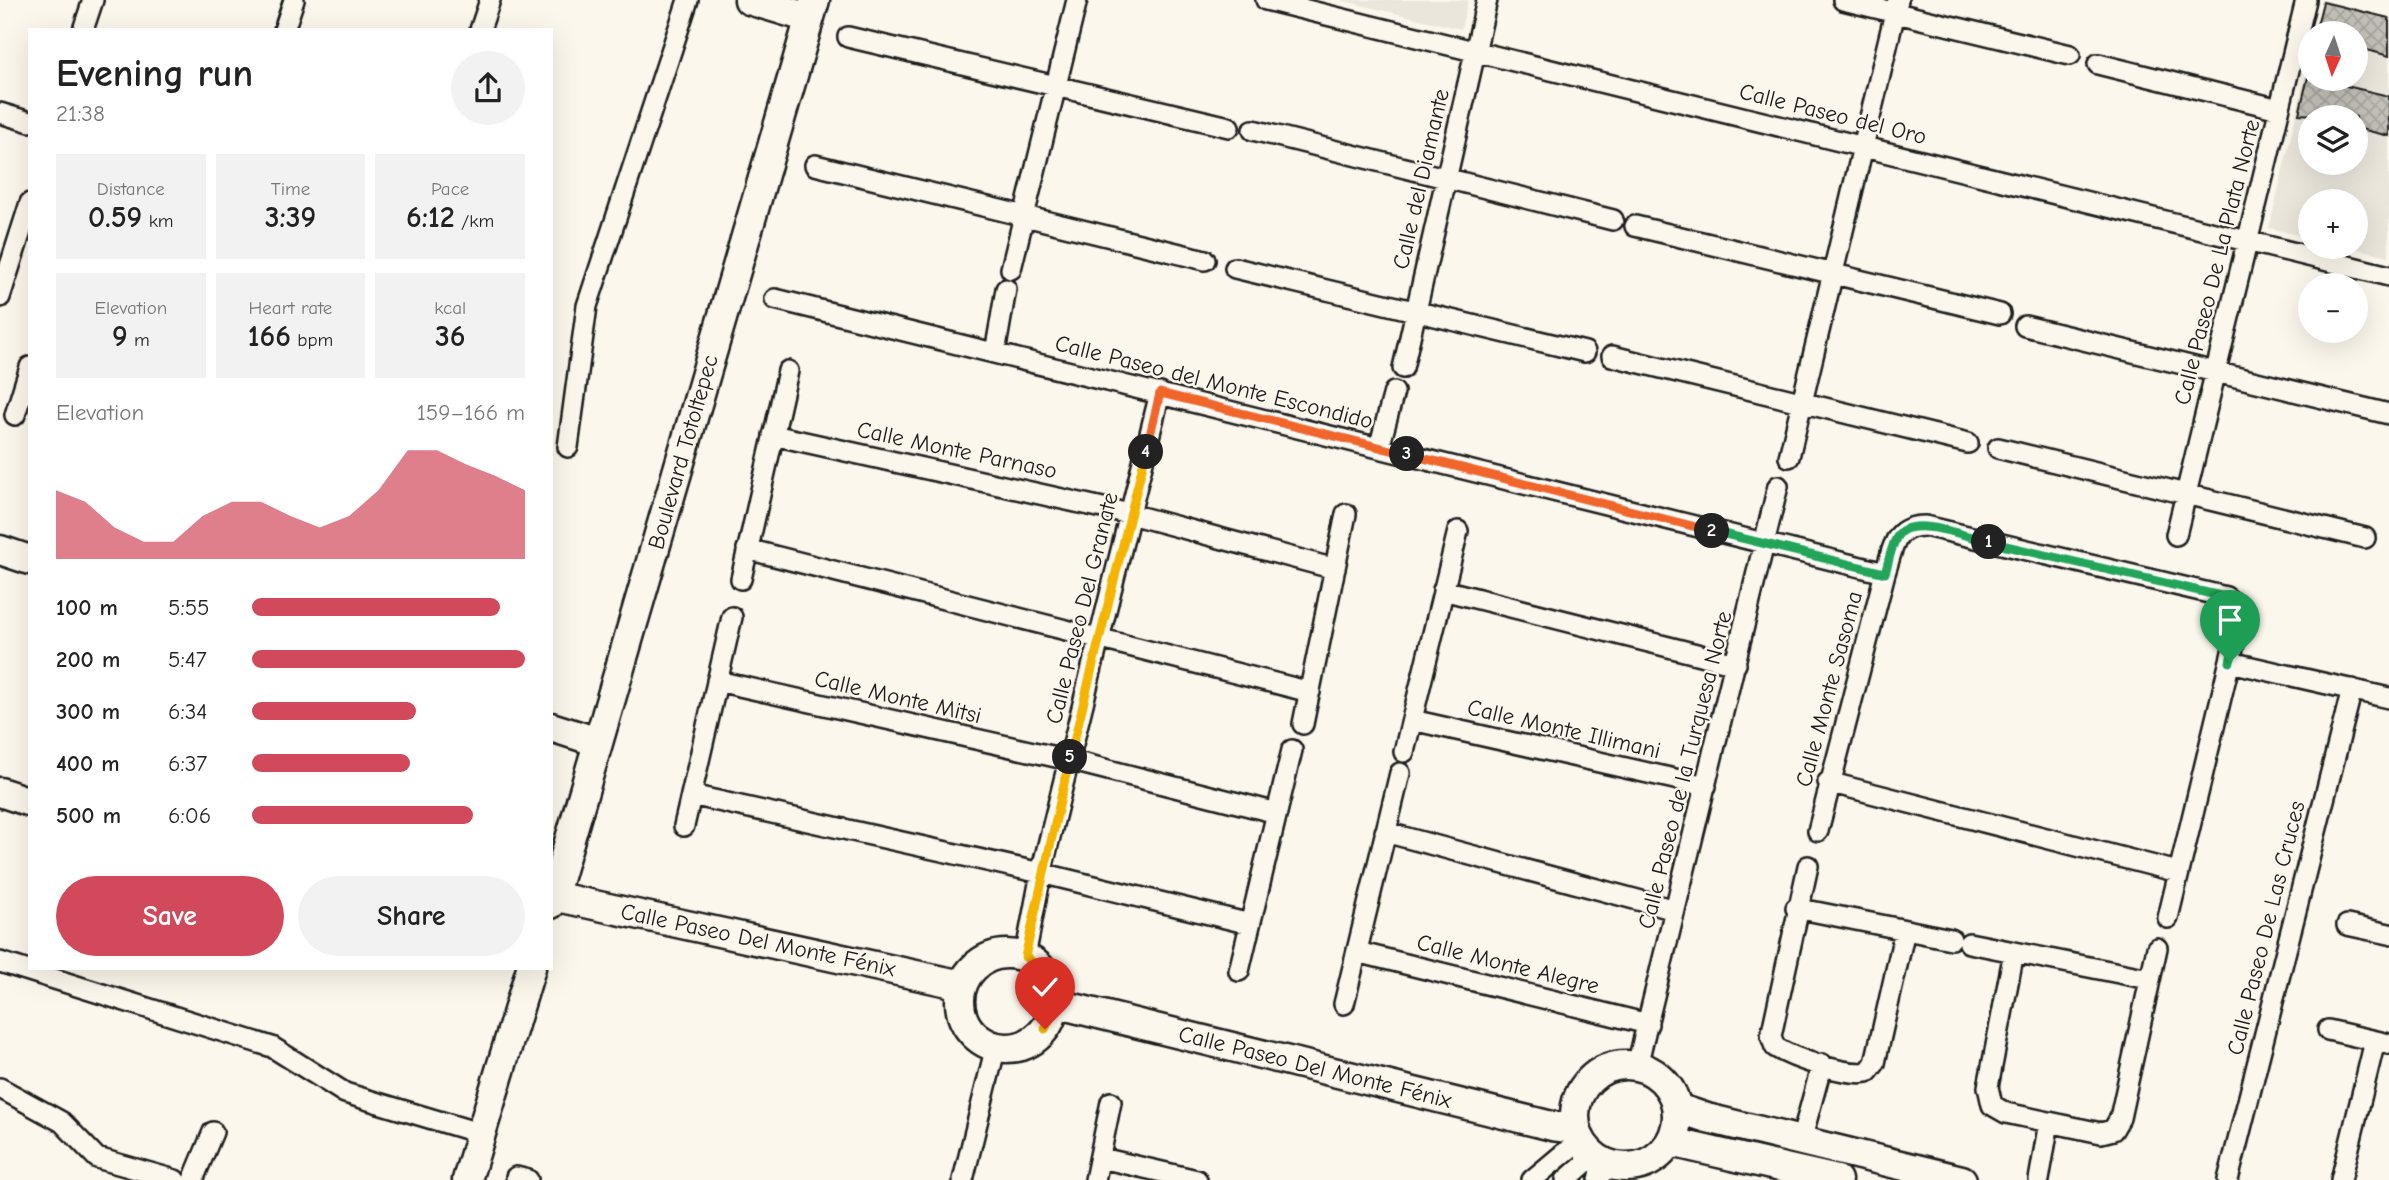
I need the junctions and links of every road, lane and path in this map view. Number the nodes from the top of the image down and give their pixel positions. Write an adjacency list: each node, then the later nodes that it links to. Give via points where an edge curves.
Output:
1 (93, 0): 13 (street)
2 (294, 0): 14 (street)
3 (490, 0): 15 (street)
4 (688, 0): 60 (street, via 587,306)
5 (749, 0): 12 (main road)
6 (1077, 0): 20 (street)
7 (1266, 0): 17 (street, Calle Paseo del Oro)
8 (1487, 0): 17 (street, Calle del Diamante)
9 (1843, 0): 11 (street)
10 (2306, 0): 21 (street, Calle Paseo De La Plata Norte)
11 (1897, 6): 18 (street); 26 (street)
12 (812, 9): 90 (main road, Boulevard Totoltepec)
13 (84, 28)
14 (285, 28)
15 (481, 28)
16 (848, 37): 20 (street)
17 (1475, 51): 26 (street, Calle Paseo del Oro); 28 (street, Calle del Diamante)
18 (2070, 55)
19 (2098, 64): 21 (street)
20 (1056, 84): 24 (street); 30 (street)
21 (2279, 109): 33 (street, Calle Paseo De La Plata Norte)
22 (0, 113): 23 (street)
23 (28, 121)
24 (1229, 127)
25 (1253, 130): 28 (street)
26 (1863, 146): 33 (street, Calle Paseo del Oro); 38 (street)
27 (815, 165): 30 (street)
28 (1445, 180): 31 (street); 43 (street, Calle del Diamante)
29 (28, 208): 34 (street)
30 (1024, 214): 35 (street); 37 (street)
31 (1613, 220)
32 (1635, 226): 38 (street)
33 (2247, 241): 39 (street, Calle Paseo del Oro); 51 (street, Calle Paseo De La Plata Norte)
34 (6, 258): 41 (street)
35 (1205, 260)
36 (1235, 268): 43 (street)
37 (1011, 269)
38 (1833, 271): 44 (street); 55 (street)
39 (2389, 276)
40 (1006, 289): 47 (street)
41 (0, 297)
42 (775, 299): 47 (street, Calle Paseo del Monte Escondido)
43 (1417, 311): 46 (street); 49 (street, Calle del Diamante)
44 (2000, 314)
45 (2025, 326): 51 (street)
46 (1585, 352)
47 (995, 353): 54 (street, Calle Paseo del Monte Escondido)
48 (1612, 356): 55 (street)
49 (1403, 368)
50 (788, 371): 58 (street)
51 (2217, 372): 56 (street); 65 (street, Calle Paseo De La Plata Norte)
52 (28, 373): 57 (street)
53 (1394, 392): 61 (street)
54 (1160, 393): 61 (street, Calle Paseo del Monte Escondido); 66 (street, Calle Paseo Del Granate)
55 (1802, 404): 59 (street); 63 (street)
56 (2389, 414)
57 (15, 415)
58 (773, 435): 66 (street, Calle Monte Parnaso); 72 (street)
59 (1968, 443)
60 (568, 447)
61 (1379, 447): 71 (street, Calle Paseo del Monte Escondido)
62 (1998, 448): 65 (street)
63 (1789, 457)
64 (1778, 486): 71 (street, Calle Paseo de la Turquesa Norte)
65 (2186, 493): 69 (street, Calle Paseo De La Plata Norte); 70 (street)
66 (1130, 514): 75 (street, Calle Monte Parnaso); 80 (street, Calle Paseo Del Granate)
67 (1346, 514): 75 (street)
68 (1458, 531): 78 (street)
69 (2176, 535)
70 (2365, 538)
71 (1765, 544): 76 (street, Calle Paseo del Monte Escondido); 82 (street, Calle Paseo de la Turquesa Norte)
72 (747, 549): 77 (street); 80 (street)
73 (0, 550): 74 (main road)
74 (28, 559)
75 (1335, 569): 85 (street)
76 (1885, 573): 81 (street, Calle Monte Sasoma, via 1898,534 1910,526 1925,526 2225,597 2237,606 2240,619); 95 (street, Calle Monte Sasoma)
77 (741, 579)
78 (1443, 590): 82 (street); 87 (street)
79 (732, 617): 83 (street)
80 (1100, 637): 85 (street); 93 (street, Calle Paseo Del Granate)
81 (2230, 662): 84 (street); 105 (street)
82 (1736, 664): 96 (street, Calle Paseo de la Turquesa Norte)
83 (717, 681): 93 (street, Calle Monte Mitsi); 98 (street)
84 (2352, 689): 86 (street); 155 (street, Calle Paseo De Las Cruces)
85 (1310, 692): 88 (street)
86 (2389, 698)
87 (1412, 720): 92 (street); 96 (street, Calle Monte Illimani)
88 (1303, 724)
89 (553, 728): 90 (main road)
90 (597, 742): 107 (main road, Boulevard Totoltepec)
91 (1292, 750): 100 (street)
92 (1404, 752)
93 (1069, 760): 100 (street, Calle Monte Mitsi); 106 (street, Calle Paseo Del Granate)
94 (1400, 773): 103 (street)
95 (1828, 782): 102 (street, Calle Monte Sasoma); 105 (street)
96 (1706, 786): 110 (street, Calle Paseo de la Turquesa Norte)
97 (0, 792): 99 (main road)
98 (691, 795): 101 (street); 106 (street)
99 (28, 801)
100 (1277, 813): 112 (street)
101 (684, 826)
102 (1818, 831)
103 (1385, 832): 110 (street); 117 (street)
104 (1808, 866): 109 (street)
105 (2178, 872): 111 (street)
106 (1041, 873): 112 (street); 119 (street, Calle Paseo Del Granate)
107 (553, 897)
108 (553, 901): 124 (main road, Calle Paseo Del Monte Fénix)
109 (1796, 908): 114 (street); 131 (street, via 1771,1036 1775,1047 1786,1054)
110 (1675, 910): 127 (street, Calle Paseo de la Turquesa Norte)
111 (2168, 918)
112 (1250, 924): 122 (street)
113 (2347, 925): 115 (street)
114 (1905, 930): 118 (street); 131 (street, via 1875,1063 1868,1072 1859,1073)
115 (2389, 934)
116 (2157, 948): 123 (street)
117 (1357, 952): 126 (street); 127 (street, Calle Monte Alegre)
118 (2014, 952): 123 (street); 136 (street, via 1988,1087 1992,1105 2006,1113)
119 (1025, 957): 124 (main road, via 1010,953 988,958); 125 (main road, via 1047,975)
120 (0, 962): 138 (street, via 272,1047 345,1093)
121 (530, 970): 138 (main road)
122 (1239, 971)
123 (2149, 979): 136 (street, via 2120,1118 2113,1130 2101,1133)
124 (962, 985): 130 (main road, via 962,1016 981,1040)
125 (1054, 1003): 130 (main road, via 1052,1016 1035,1038 1010,1048); 141 (main road, Calle Paseo Del Monte Fénix, via 1552,1126)
126 (1344, 1004)
127 (1648, 1024): 132 (street, Calle Paseo de la Turquesa Norte)
128 (2328, 1030): 129 (street)
129 (2382, 1043): 156 (street)
130 (996, 1046): 147 (street)
131 (1822, 1064): 139 (street)
132 (1637, 1066): 135 (main road, via 1662,1079); 141 (main road, via 1615,1066 1600,1072 1578,1096 1575,1112)
133 (0, 1087): 144 (street, via 62,1122 97,1158)
134 (1111, 1101): 142 (street)
135 (1677, 1108): 139 (main road); 140 (main road)
136 (2049, 1122): 154 (street)
137 (213, 1132): 145 (street)
138 (479, 1133): 146 (main road)
139 (1801, 1141): 153 (main road)
140 (1671, 1142): 141 (main road, via 1661,1154 1633,1167); 143 (main road)
141 (1591, 1153): 150 (street); 151 (street)
142 (1101, 1158): 148 (street); 149 (street)
143 (1796, 1175): 152 (main road)
144 (175, 1180)
145 (193, 1180)
146 (467, 1180)
147 (963, 1180)
148 (1096, 1180)
149 (1197, 1180)
150 (1532, 1180)
151 (1566, 1180)
152 (1837, 1180)
153 (1962, 1180)
154 (2039, 1180)
155 (2228, 1180)
156 (2341, 1180)

